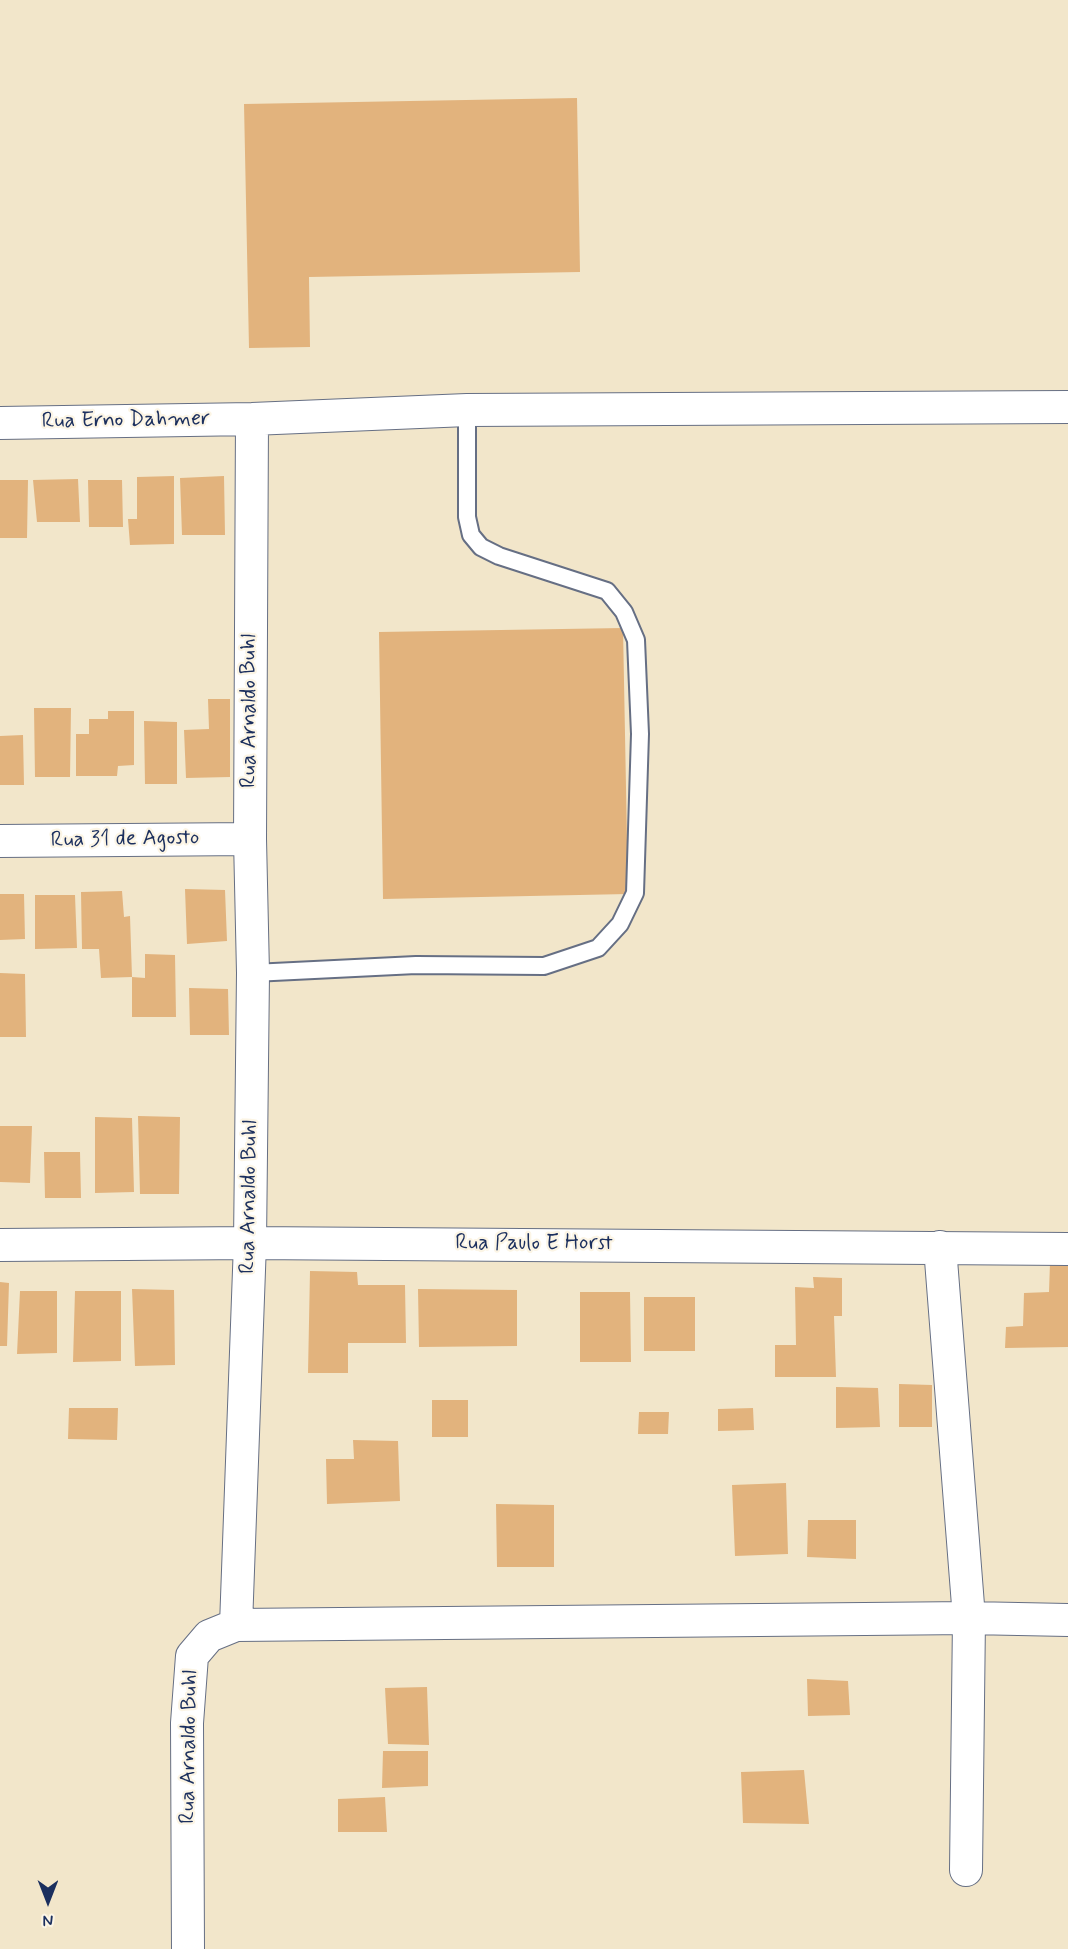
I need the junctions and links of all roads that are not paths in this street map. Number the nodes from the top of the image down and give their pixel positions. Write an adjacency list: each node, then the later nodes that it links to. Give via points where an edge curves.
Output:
1 (1068, 408): 2 (street, Rua Erno Dahmer)
2 (467, 410): 3 (street, Rua Erno Dahmer); 7 (lane, via 467,518 471,535 481,547 500,556 607,591 624,612 636,640 640,734 635,893 620,924 598,948 544,966 416,965)
3 (252, 419): 4 (street, Rua Erno Dahmer); 5 (street, Rua Arnaldo Buhl)
4 (0, 423)
5 (250, 839): 6 (street, Rua 31 de Agosto); 7 (street, Rua Arnaldo Buhl)
6 (0, 841)
7 (254, 973): 8 (street, Rua Arnaldo Buhl)
8 (250, 1243): 9 (street, Rua Paulo E Horst); 10 (street, Rua Paulo E Horst); 14 (street, Rua Arnaldo Buhl)
9 (0, 1245)
10 (940, 1247): 11 (street, Rua Paulo E Horst); 12 (street)
11 (1068, 1249)
12 (969, 1618): 13 (street); 14 (street); 15 (street)
13 (1068, 1620)
14 (237, 1625): 16 (street, Rua Arnaldo Buhl, via 209,1636 192,1656 187,1723)
15 (966, 1870)
16 (188, 1949)

